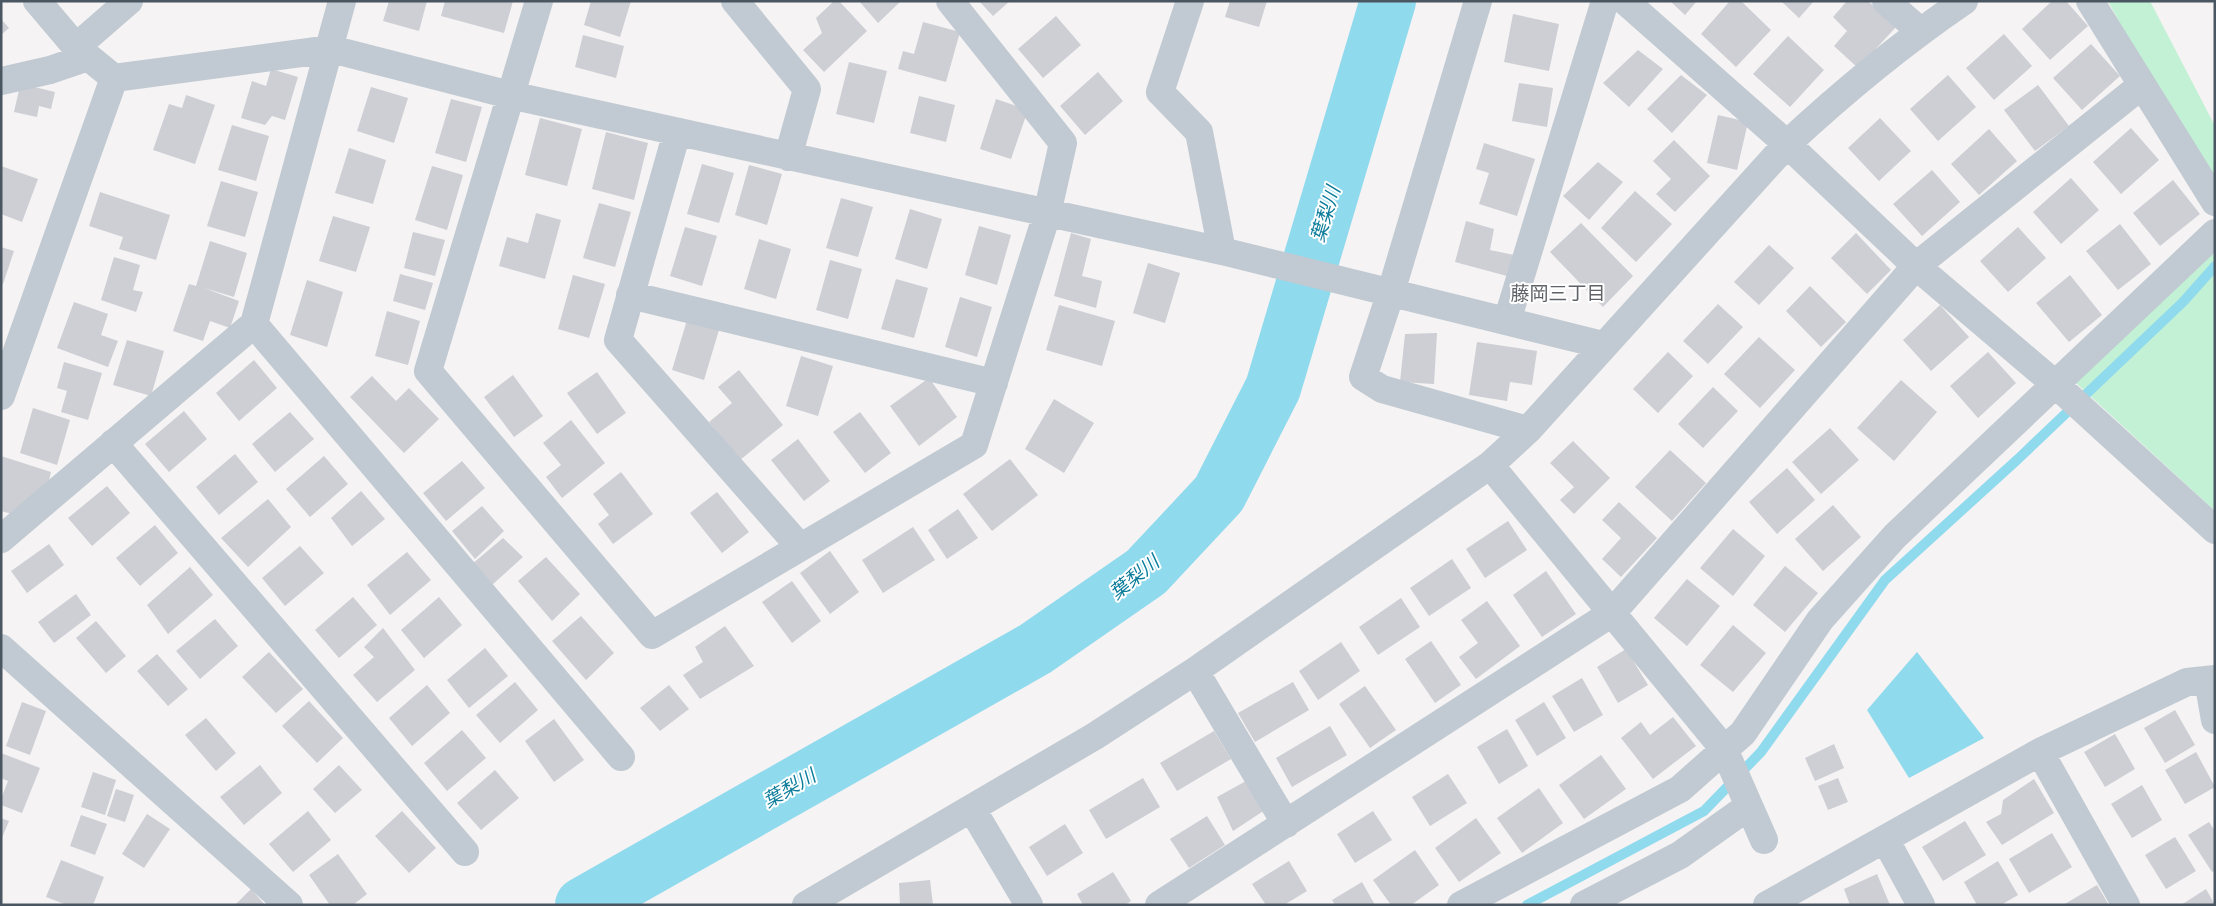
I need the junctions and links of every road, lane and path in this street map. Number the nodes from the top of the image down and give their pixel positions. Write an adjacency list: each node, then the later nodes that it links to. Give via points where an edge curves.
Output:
1 (37, 1): 16 (street)
2 (128, 1): 16 (street)
3 (539, 1): 20 (street)
4 (735, 1): 23 (street, via 807,89)
5 (950, 1): 25 (street, via 1063,143)
6 (1190, 1): 27 (street, via 1160,92 1199,132)
7 (1478, 1): 29 (street)
8 (1605, 1): 31 (street)
9 (1624, 1): 22 (street)
10 (1886, 1): 14 (street)
11 (1964, 1): 14 (street)
12 (2090, 1): 19 (street)
13 (336, 5): 15 (street)
14 (1920, 31): 22 (street, via 1829,104)
15 (331, 49): 17 (street); 20 (street); 32 (street)
16 (82, 52): 17 (street); 18 (street, via 50,70)
17 (114, 78): 36 (street)
18 (1, 81)
19 (2142, 85): 24 (street); 28 (street)
20 (510, 95): 21 (street); 42 (street, via 428,371 652,634)
21 (677, 132): 23 (street); 30 (street)
22 (1787, 144): 28 (street); 33 (street)
23 (788, 157): 25 (street)
24 (2215, 202)
25 (1047, 214): 27 (street); 34 (street)
26 (2215, 232): 35 (street)
27 (1222, 251): 29 (street)
28 (1916, 266): 35 (street); 43 (street)
29 (1391, 292): 31 (street); 37 (street, via 1363,377 1382,389)
30 (630, 295): 34 (street); 42 (street, via 618,340)
31 (1507, 321): 33 (street)
32 (254, 324): 38 (street); 50 (street)
33 (1603, 345): 37 (street)
34 (994, 383): 42 (street, via 974,444)
35 (2055, 384): 40 (street); 48 (street, via 1895,536 1820,620 1742,733)
36 (1, 396)
37 (1528, 430): 39 (street)
38 (113, 443): 41 (street); 56 (street)
39 (1490, 465): 43 (street); 45 (street)
40 (2215, 530)
41 (1, 539)
42 (800, 547)
43 (1612, 613): 48 (street); 53 (street)
44 (1, 648): 57 (street)
45 (1195, 671): 52 (street, via 1095,736); 53 (street)
46 (2211, 679): 47 (street); 49 (street, via 2187,682)
47 (2215, 720)
48 (1724, 749): 51 (street); 61 (street, via 1680,789)
49 (2040, 752): 54 (street); 65 (street)
50 (621, 757)
51 (1749, 806): 55 (street); 62 (street, via 1680,855)
52 (972, 809): 58 (street); 59 (street)
53 (1286, 824): 60 (street)
54 (1885, 839): 63 (street); 64 (street)
55 (1764, 840)
56 (465, 852)
57 (289, 905)
58 (806, 905)
59 (1029, 905)
60 (1159, 905)
61 (1461, 905)
62 (1584, 905)
63 (1767, 905)
64 (1921, 905)
65 (2126, 905)

